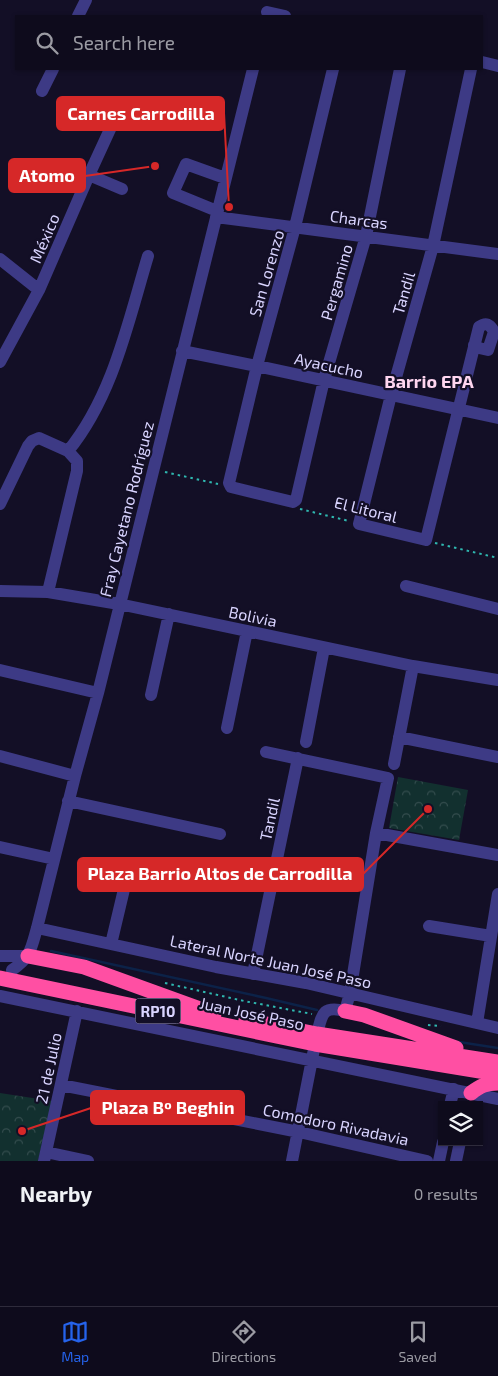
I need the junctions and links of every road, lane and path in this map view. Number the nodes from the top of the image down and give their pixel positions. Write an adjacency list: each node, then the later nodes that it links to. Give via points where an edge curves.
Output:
1 (86, 0): 3 (street)
2 (268, 9): 4 (street)
3 (78, 15)
4 (283, 15)
5 (483, 62): 6 (street)
6 (498, 66)
7 (52, 70): 12 (street)
8 (253, 70): 15 (street, Fray Cayetano Rodríguez)
9 (332, 70): 18 (street, San Lorenzo)
10 (400, 70): 19 (street, Pergamino)
11 (471, 70): 20 (street, Tandil)
12 (42, 91)
13 (112, 125): 14 (street, México)
14 (89, 175): 16 (street); 24 (street, México)
15 (225, 178): 17 (street, Fray Cayetano Rodríguez); 17 (street, Charcas, via 186,164 173,193)
16 (122, 189)
17 (217, 214): 18 (street, Charcas); 26 (street, Fray Cayetano Rodríguez)
18 (295, 227): 19 (street, Charcas); 28 (street, San Lorenzo)
19 (366, 236): 20 (street, Charcas); 29 (street, Pergamino)
20 (433, 246): 21 (street, Charcas); 30 (street, Tandil)
21 (498, 254)
22 (148, 256): 33 (street, via 108,384 82,434)
23 (0, 259): 24 (street)
24 (40, 290): 27 (street, México)
25 (474, 345): 31 (street)
26 (182, 351): 28 (street, Ayacucho); 34 (street, Fray Cayetano Rodríguez)
27 (0, 362)
28 (257, 366): 29 (street, Ayacucho); 35 (street, San Lorenzo)
29 (324, 380): 30 (street, Ayacucho); 36 (street, Pergamino)
30 (391, 395): 31 (street, Ayacucho); 38 (street, Tandil)
31 (459, 410): 32 (street, Ayacucho); 39 (street)
32 (498, 418)
33 (68, 451): 37 (street, via 39,438 32,441); 43 (street, via 77,462 77,471)
34 (152, 469): 35 (path); 44 (street, Fray Cayetano Rodríguez)
35 (230, 486): 36 (street)
36 (294, 501): 38 (path, El Litoral, via 299,508)
37 (0, 504)
38 (359, 524): 39 (street, El Litoral)
39 (426, 540): 40 (path)
40 (498, 558)
41 (406, 586): 45 (street)
42 (0, 591): 43 (street, Bolivia)
43 (48, 592): 44 (street, Bolivia)
44 (119, 604): 46 (street, Bolivia); 52 (street, Fray Cayetano Rodríguez)
45 (498, 609)
46 (169, 614): 47 (street, Bolivia); 53 (street)
47 (246, 632): 48 (street, Bolivia); 54 (street)
48 (324, 648): 49 (street, Bolivia); 56 (street)
49 (413, 666): 51 (street, Bolivia); 55 (street)
50 (0, 670): 52 (street)
51 (498, 680)
52 (98, 693): 62 (street, Fray Cayetano Rodríguez)
53 (151, 695)
54 (227, 728)
55 (399, 737): 59 (street); 61 (street)
56 (306, 742)
57 (266, 752): 60 (street)
58 (0, 756): 62 (street)
59 (498, 757)
60 (298, 758): 64 (street, via 388,778); 78 (street, Tandil)
61 (394, 764)
62 (75, 776): 63 (street, Fray Cayetano Rodríguez)
63 (68, 801): 65 (street); 68 (street, Fray Cayetano Rodríguez)
64 (376, 833): 67 (street); 82 (street)
65 (220, 834)
66 (0, 847): 68 (street)
67 (498, 855)
68 (54, 859): 72 (street, Fray Cayetano Rodríguez)
69 (130, 864): 74 (street)
70 (498, 894): 73 (street)
71 (429, 926): 73 (street)
72 (37, 928): 74 (street, Lateral Norte Juan José Paso); 76 (street, Fray Cayetano Rodríguez)
73 (491, 936): 87 (street)
74 (111, 944): 78 (street, Lateral Norte Juan José Paso)
75 (0, 956): 76 (street)
76 (28, 956): 77 (street, via 24,963); 86 (highway, via 84,967)
77 (4, 972): 80 (highway, Juan José Paso / RP10); 86 (highway, Juan José Paso / RP10)
78 (253, 974): 81 (street, Lateral Norte Juan José Paso)
79 (159, 982): 88 (path, via 244,1002 307,1012 312,1014)
80 (24, 983): 85 (street, via 58,994); 88 (highway, Juan José Paso / RP10)
81 (328, 988): 82 (street, Lateral Norte Juan José Paso); 88 (street)
82 (350, 993): 84 (street); 87 (street, Lateral Norte Juan José Paso)
83 (0, 996): 85 (street)
84 (344, 1010): 88 (street, via 330,1008); 91 (highway)
85 (77, 1011): 90 (street); 94 (street, 21 de Julio)
86 (214, 1014): 88 (highway, Juan José Paso / RP10)
87 (477, 1023): 89 (street, Lateral Norte Juan José Paso)
88 (319, 1028): 90 (street); 91 (highway, Juan José Paso / RP10); 92 (highway, Juan José Paso / RP10)
89 (498, 1028)
90 (312, 1060): 95 (street); 99 (street)
91 (498, 1061)
92 (498, 1074)
93 (498, 1083): 96 (highway, via 479,1086)
94 (61, 1084): 99 (street, Comodoro Rivadavia); 102 (street, 21 de Julio)
95 (454, 1089): 96 (street); 98 (street)
96 (470, 1099): 97 (street)
97 (498, 1099)
98 (451, 1101)
99 (299, 1132): 104 (street); 105 (street, Comodoro Rivadavia)
100 (442, 1146): 106 (street)
101 (459, 1146): 107 (street)
102 (45, 1157): 103 (street)
103 (88, 1161)
104 (292, 1161)
105 (427, 1161)
106 (439, 1161)
107 (456, 1161)

